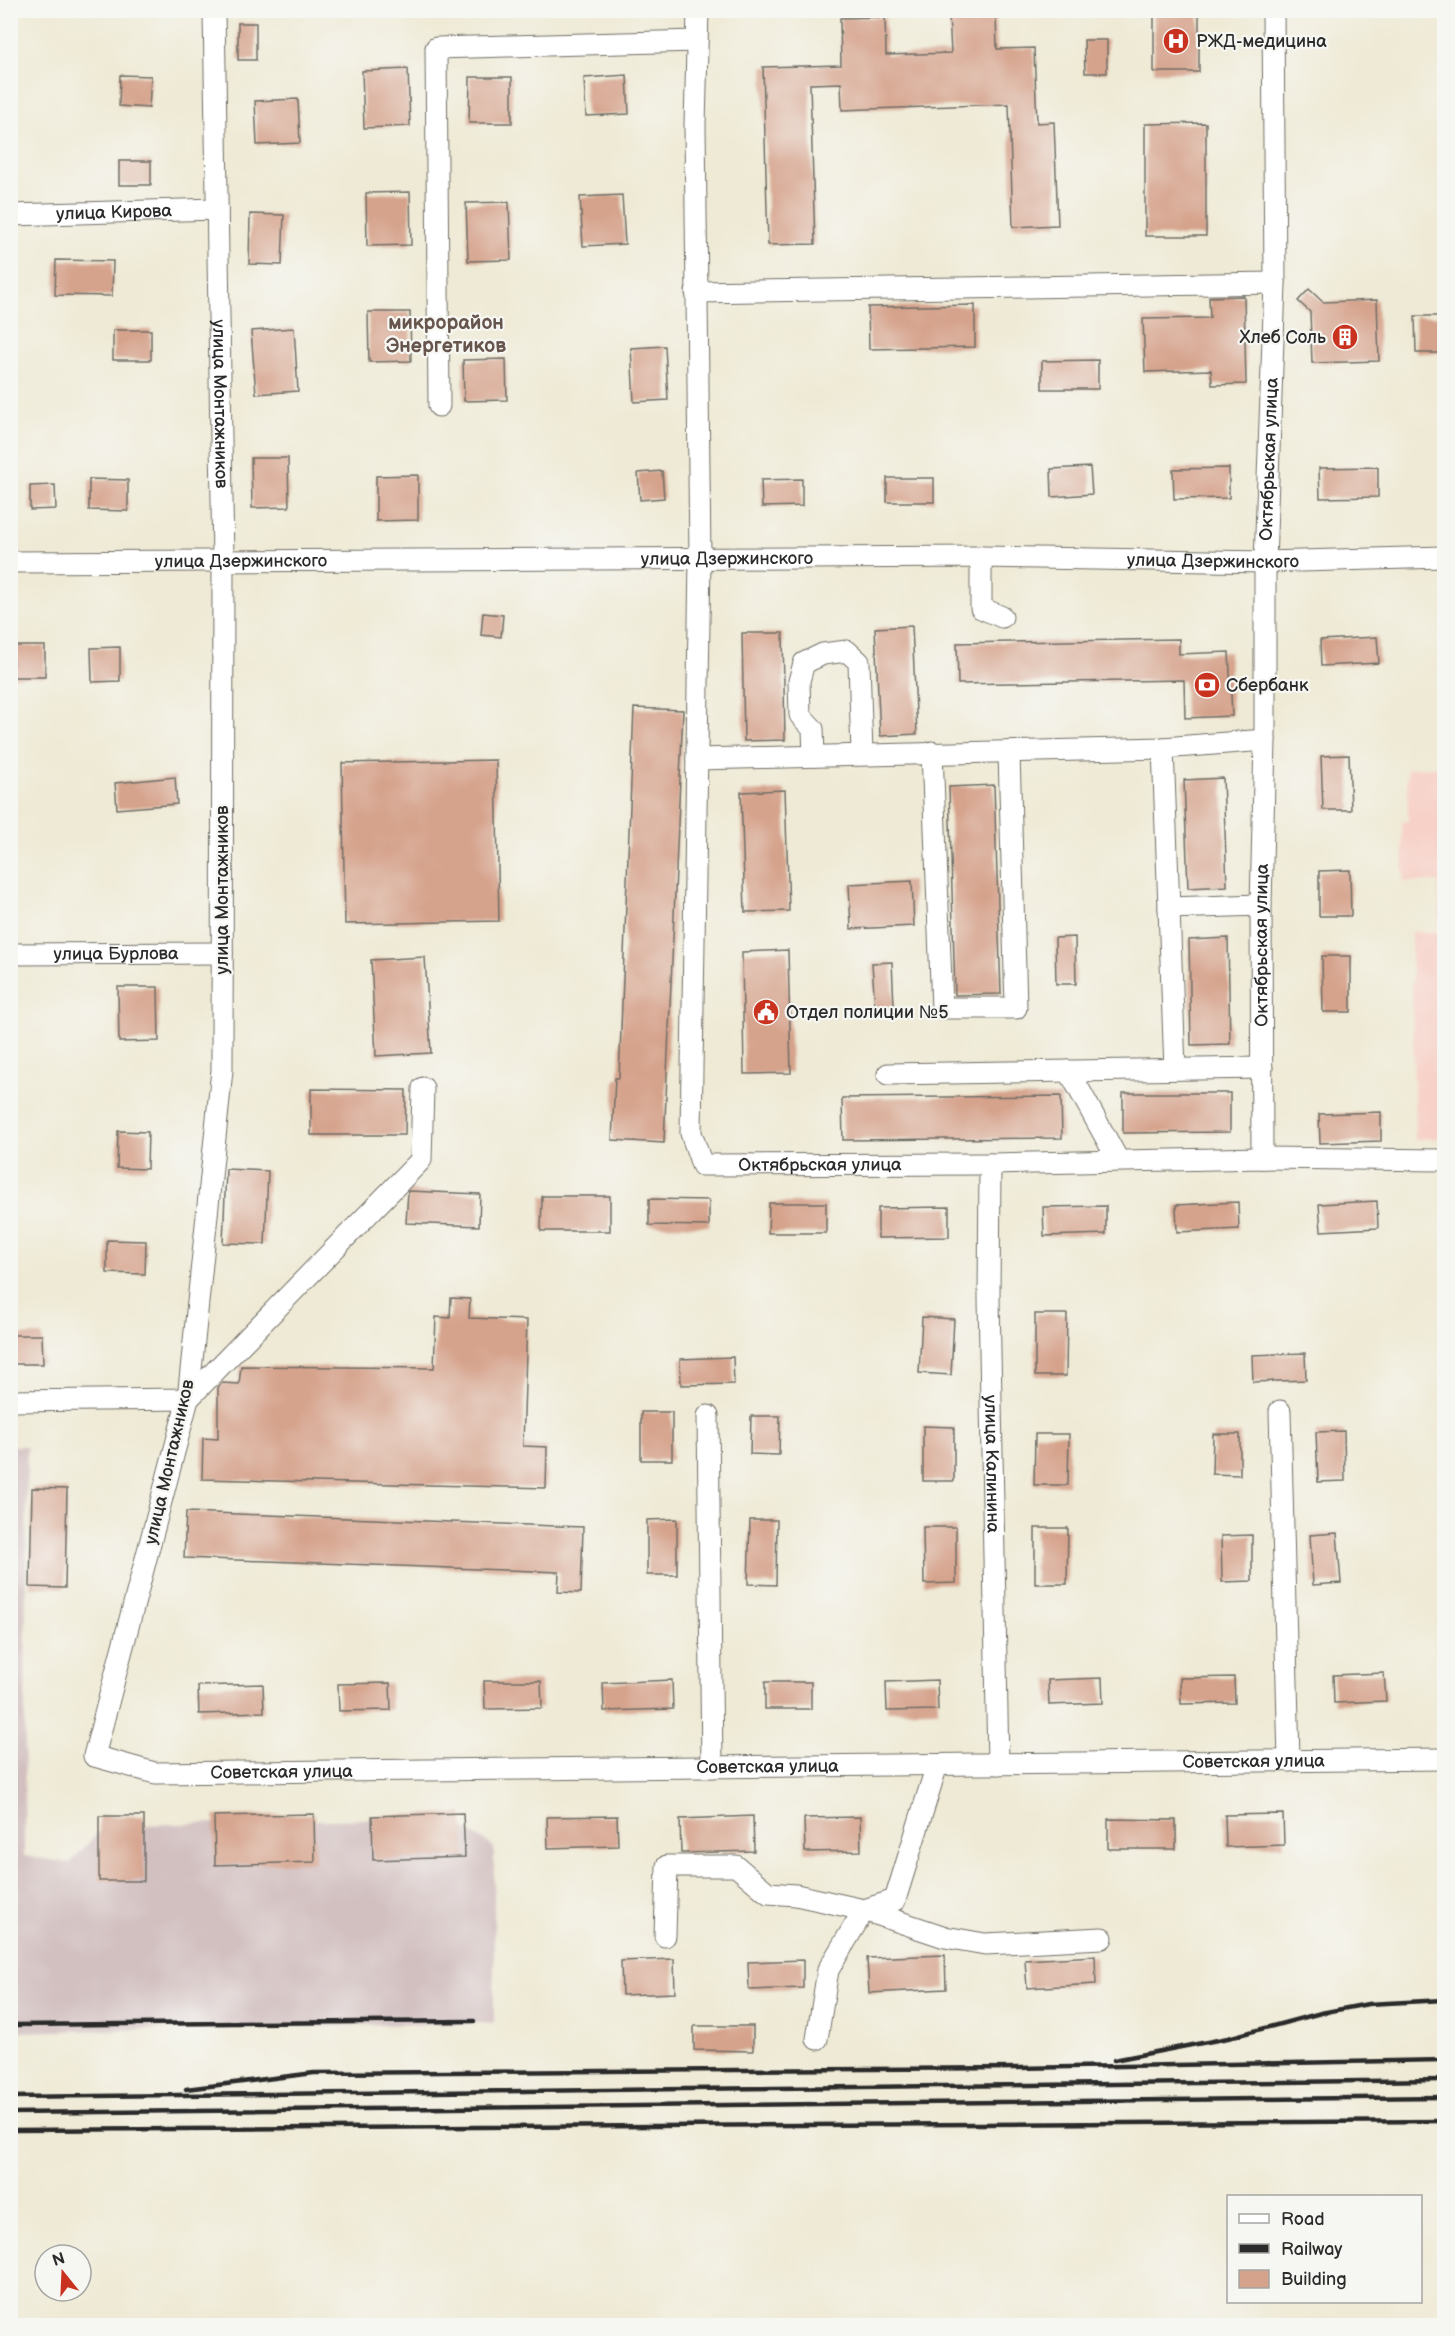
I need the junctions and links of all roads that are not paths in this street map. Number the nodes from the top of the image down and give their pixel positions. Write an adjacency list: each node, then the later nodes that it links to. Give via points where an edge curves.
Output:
1 (214, 10): 5 (street, улица Монтажников)
2 (698, 10): 4 (street)
3 (1274, 10): 7 (street, Октябрьская улица)
4 (697, 41): 8 (street); 9 (street, via 436,48)
5 (217, 209): 6 (street, улица Кирова); 13 (street, улица Монтажников)
6 (10, 215)
7 (1275, 283): 8 (street); 15 (street, Октябрьская улица)
8 (696, 292): 12 (street)
9 (439, 406)
10 (981, 557): 12 (street, улица Дзержинского); 15 (street, улица Дзержинского); 16 (street, via 981,608)
11 (1444, 557): 15 (street, улица Дзержинского)
12 (700, 558): 13 (street, улица Дзержинского); 23 (street)
13 (224, 561): 14 (street, улица Дзержинского); 26 (street, улица Монтажников)
14 (10, 562)
15 (1265, 562): 17 (street, Октябрьская улица)
16 (1002, 617)
17 (1265, 740): 18 (street); 24 (street, Октябрьская улица)
18 (1163, 748): 20 (street); 25 (street)
19 (932, 752): 20 (street); 20 (street, via 942,1008 1016,1008); 21 (street)
20 (1009, 752)
21 (862, 754): 22 (street); 22 (street, via 859,662 847,651 823,654 804,663 800,715 813,729)
22 (814, 756): 23 (street)
23 (697, 759): 36 (street, Октябрьская улица, via 691,1133 702,1165)
24 (1261, 905): 25 (street); 28 (street, Октябрьская улица)
25 (1169, 908): 29 (street)
26 (222, 953): 27 (street, улица Бурлова); 37 (street, улица Монтажников, via 222,1070)
27 (10, 954)
28 (1262, 1068): 29 (street); 33 (street, Октябрьская улица)
29 (1175, 1069): 30 (street)
30 (1069, 1071): 31 (street); 34 (street)
31 (888, 1074)
32 (423, 1088): 37 (street, via 421,1160)
33 (1262, 1158): 34 (street, Октябрьская улица); 35 (street, Октябрьская улица)
34 (1118, 1160): 36 (street, Октябрьская улица)
35 (1444, 1160)
36 (990, 1164): 44 (street, улица Калинина)
37 (188, 1399): 38 (street); 41 (street, улица Монтажников)
38 (10, 1401)
39 (1280, 1411): 43 (street)
40 (708, 1416): 46 (street)
41 (94, 1756): 46 (street, Советская улица, via 155,1773)
42 (1444, 1759): 43 (street, Советская улица)
43 (1289, 1761): 44 (street, Советская улица)
44 (998, 1764): 45 (street, Советская улица)
45 (937, 1765): 46 (street, Советская улица); 47 (street, via 895,1900)
46 (712, 1767)
47 (864, 1910): 48 (street, via 768,1893 736,1866 667,1866); 49 (street, via 945,1937 985,1944); 50 (street, via 828,1970)
48 (665, 1936)
49 (1102, 1938)
50 (817, 2039)

